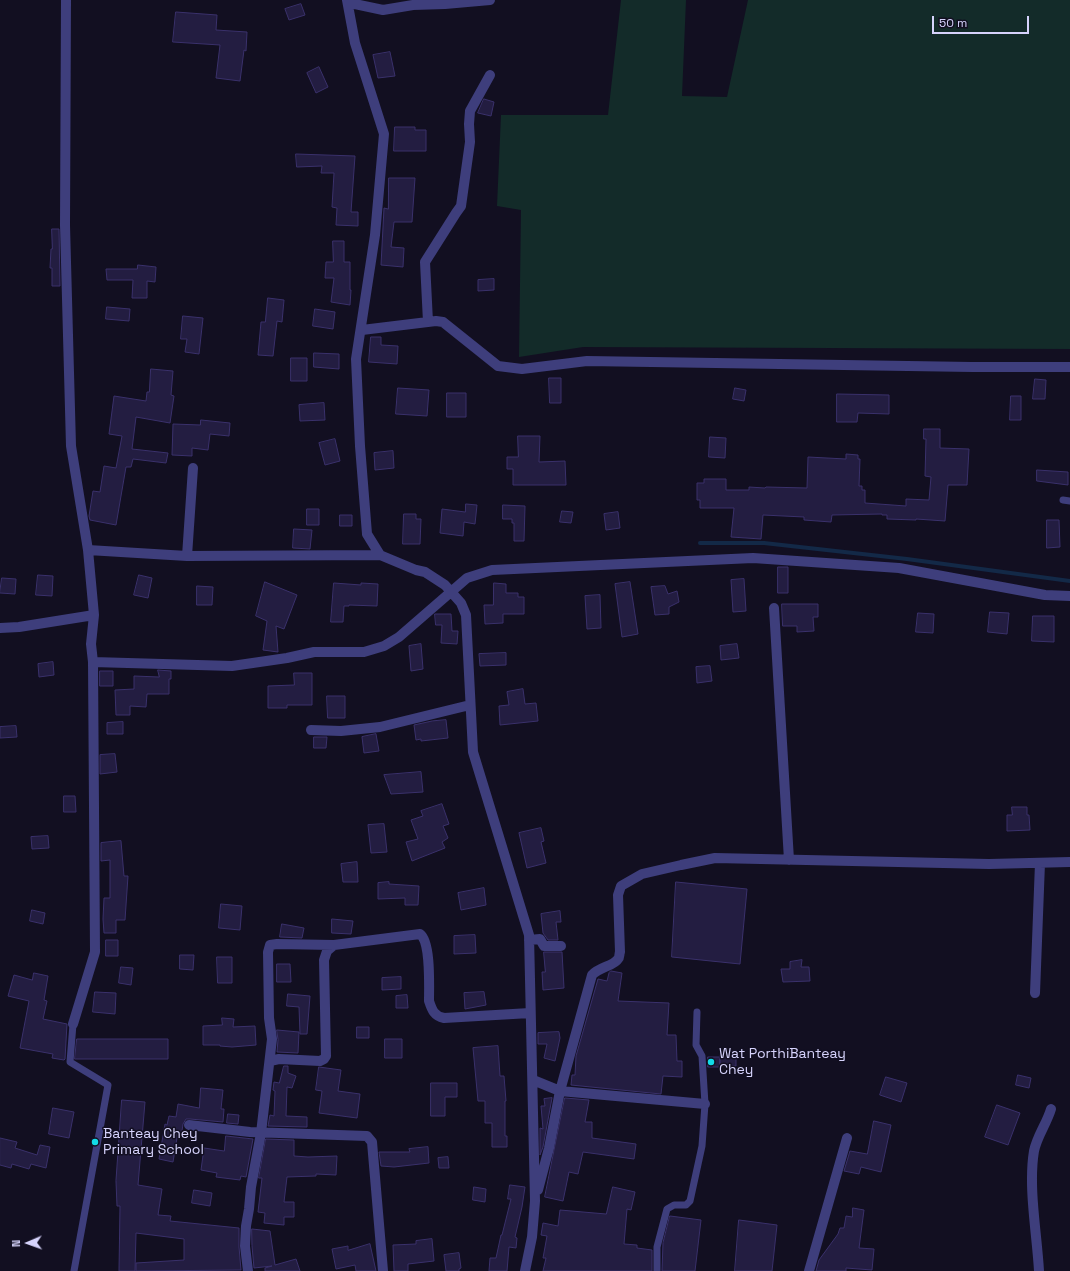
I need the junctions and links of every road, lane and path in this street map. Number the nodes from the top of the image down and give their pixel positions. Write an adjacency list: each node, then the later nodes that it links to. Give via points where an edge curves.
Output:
1 (66, 0): 9 (street, via 65,225 71,446)
2 (490, 0): 3 (street, via 413,5 383,10)
3 (347, 2): 6 (street, via 355,43 384,134 375,235)
4 (490, 75): 5 (street, via 470,111 470,142 461,206 425,262)
5 (428, 322): 6 (street); 7 (street, via 443,322 498,366 522,370 587,361)
6 (362, 330): 10 (street, via 356,359 367,534)
7 (1070, 367)
8 (194, 468): 11 (street)
9 (88, 550): 11 (street); 15 (street)
10 (380, 554): 11 (street); 12 (street, via 429,574)
11 (187, 556)
12 (448, 588): 13 (street, via 467,578 492,570 753,558 899,568 1045,595); 17 (street, via 436,603 398,637 384,646 364,652 314,652 287,658 212,667); 18 (street, via 461,603 466,615)
13 (1070, 596)
14 (774, 608): 20 (street)
15 (90, 616): 16 (street); 17 (street)
16 (0, 628)
17 (93, 662): 29 (street, via 95,952)
18 (470, 705): 19 (street, via 380,726 341,731); 23 (street, via 473,752)
19 (311, 730)
20 (789, 860): 22 (street); 32 (street, via 716,858 642,874 621,886 618,895 618,959 592,975)
21 (1070, 862): 22 (street)
22 (1040, 863): 26 (street)
23 (529, 940): 25 (street, via 540,939 546,946); 28 (street)
24 (334, 945): 28 (street, via 420,934 424,937 427,951 429,1001 438,1016 444,1018); 30 (street, via 327,951 324,960 324,1059); 30 (street, via 270,945)
25 (562, 946)
26 (1035, 993)
27 (697, 1012): 33 (lane, via 696,1045 702,1056)
28 (530, 1013): 31 (street)
29 (73, 1024): 39 (lane, via 70,1062 108,1085)
30 (270, 1061): 36 (street)
31 (533, 1080): 32 (street); 38 (street)
32 (560, 1091): 33 (street); 38 (street)
33 (706, 1104): 43 (lane, via 702,1146 690,1201 686,1205 674,1205 667,1209 657,1247)
34 (1051, 1109): 45 (street, via 1034,1151 1032,1170)
35 (189, 1125): 36 (street)
36 (261, 1133): 40 (street, via 245,1236); 41 (street, via 367,1136 370,1139)
37 (847, 1138): 44 (street)
38 (535, 1201): 42 (street, via 532,1237)
39 (74, 1271)
40 (248, 1271)
41 (383, 1271)
42 (525, 1271)
43 (657, 1271)
44 (809, 1271)
45 (1039, 1271)

